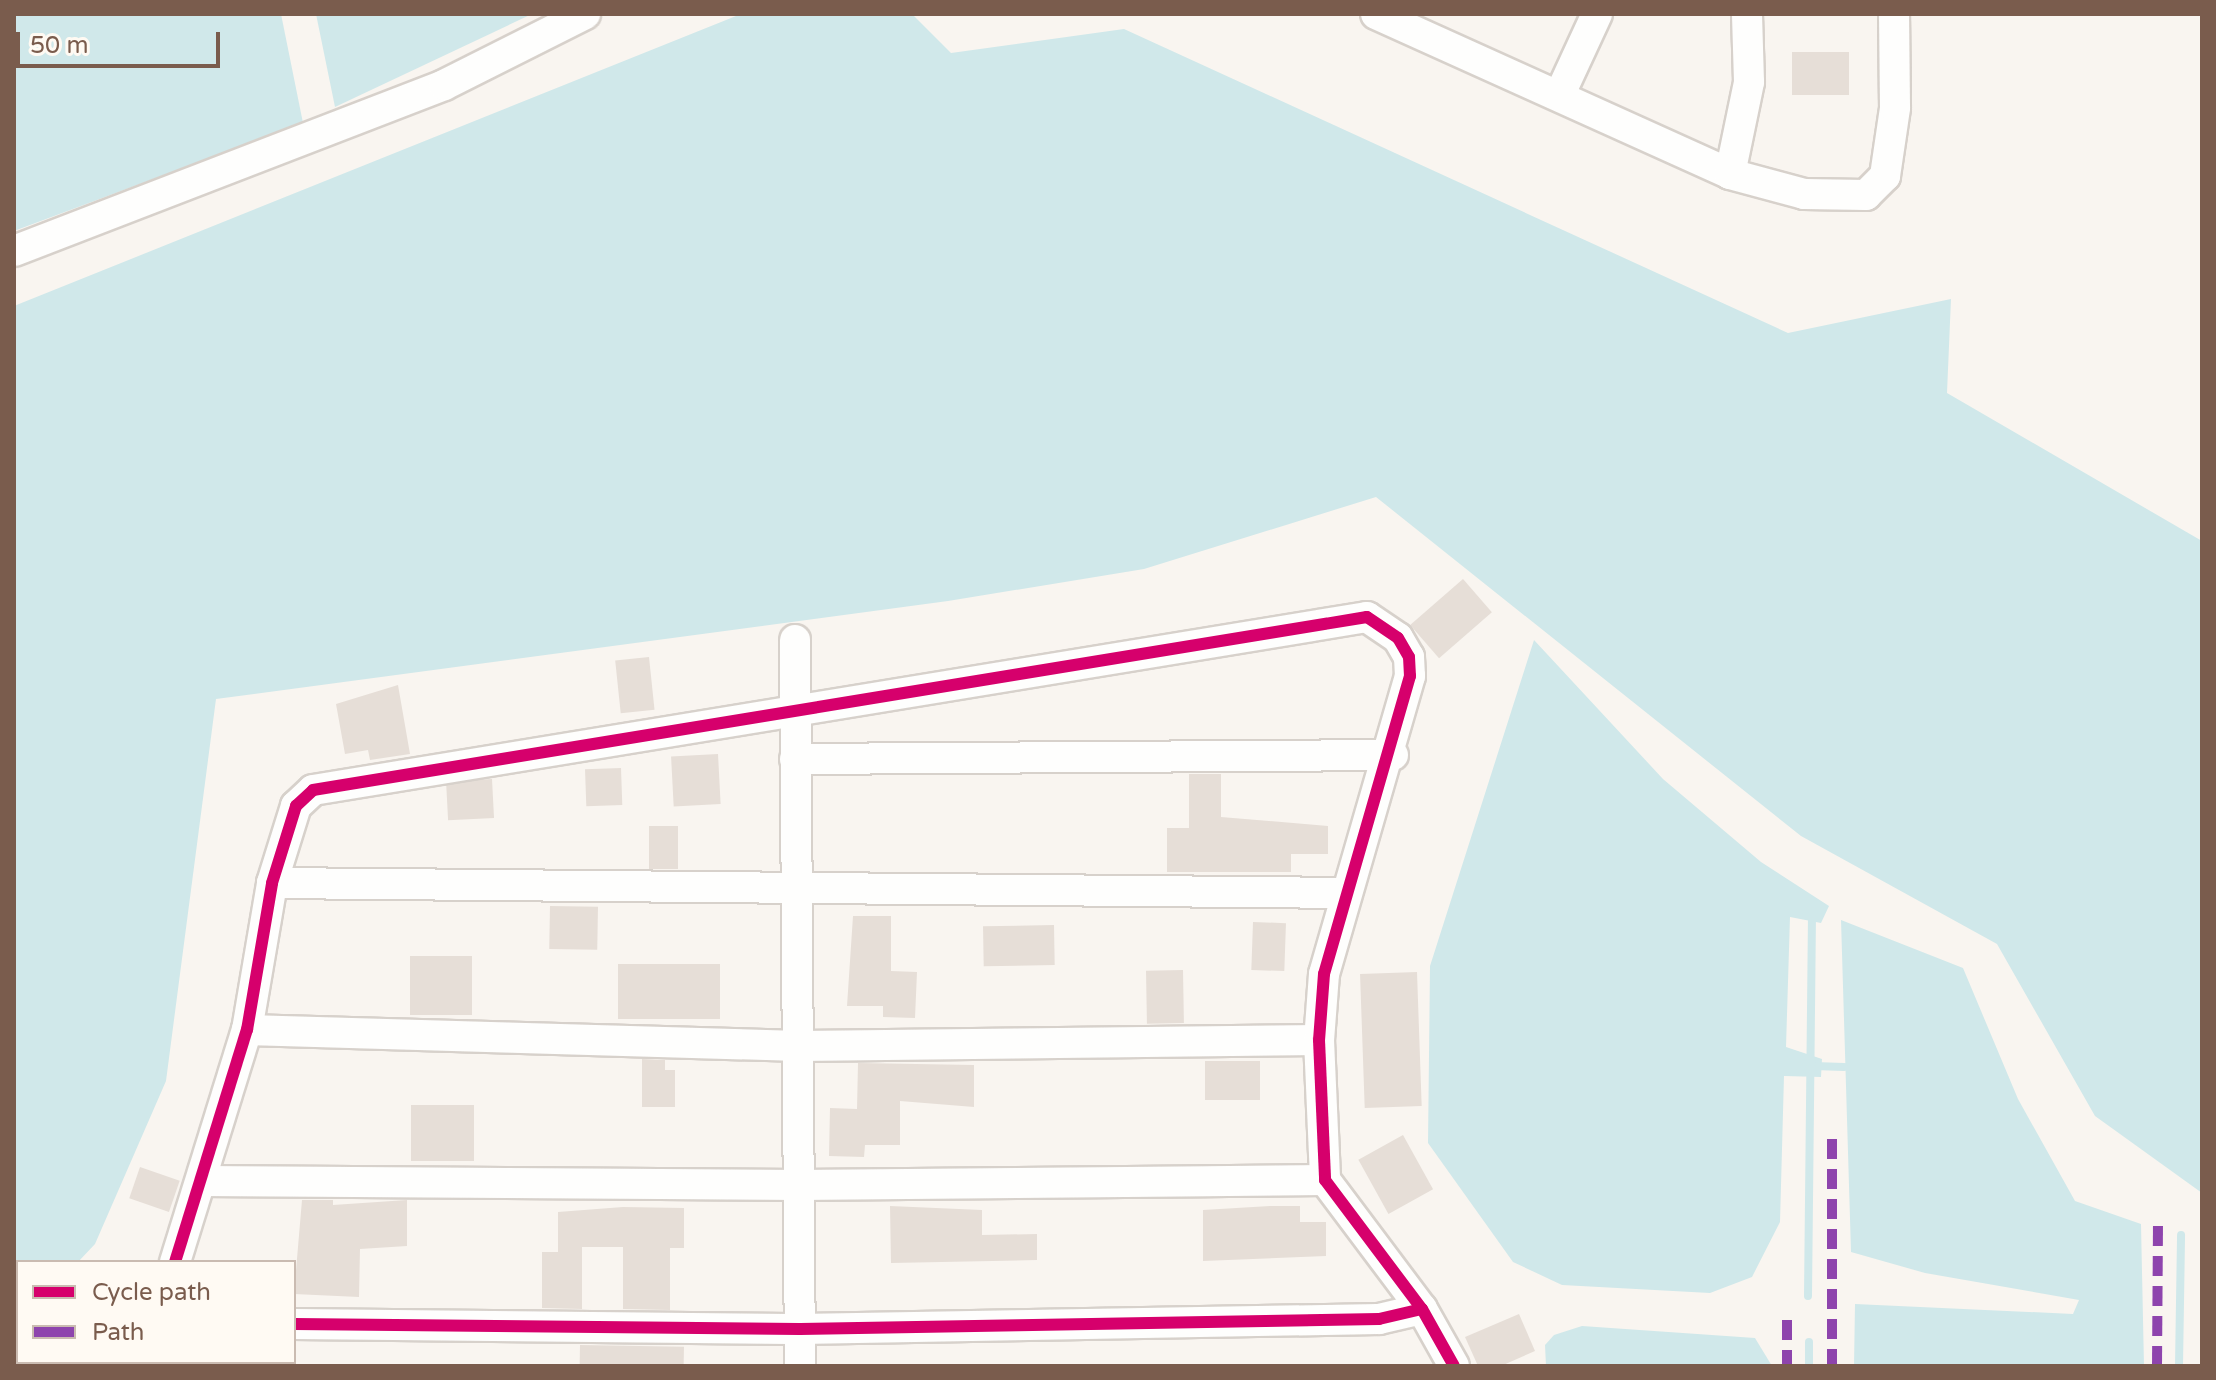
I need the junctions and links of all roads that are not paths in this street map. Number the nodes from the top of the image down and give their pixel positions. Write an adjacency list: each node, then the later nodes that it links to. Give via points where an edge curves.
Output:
1 (585, 14): 8 (street, via 444,85)
2 (1376, 14): 6 (street)
3 (1597, 14): 6 (street)
4 (1747, 14): 7 (street, via 1749,82)
5 (1894, 14): 7 (street, via 1895,108 1885,176 1866,195 1804,194)
6 (1560, 94): 7 (street)
7 (1730, 174)
8 (14, 251)
9 (795, 640): 10 (street)
10 (795, 707): 11 (street, via 1367,617 1398,638 1411,665); 12 (street); 13 (street, via 313,790 296,806)
11 (1393, 755): 12 (street); 15 (street)
12 (795, 759): 14 (street)
13 (272, 883): 14 (street); 16 (street)
14 (798, 890): 15 (street); 18 (street)
15 (1346, 893): 17 (street, via 1324,974)
16 (247, 1030): 18 (street); 20 (street)
17 (1319, 1040): 18 (street); 19 (street)
18 (800, 1046): 21 (street)
19 (1325, 1180): 21 (street); 23 (street)
20 (201, 1181): 21 (street); 22 (street)
21 (799, 1185): 25 (street)
22 (176, 1260)
23 (1422, 1309): 25 (street, via 1379,1319); 27 (street)
24 (296, 1324): 25 (street)
25 (800, 1329): 26 (street)
26 (800, 1366)
27 (1454, 1366)

